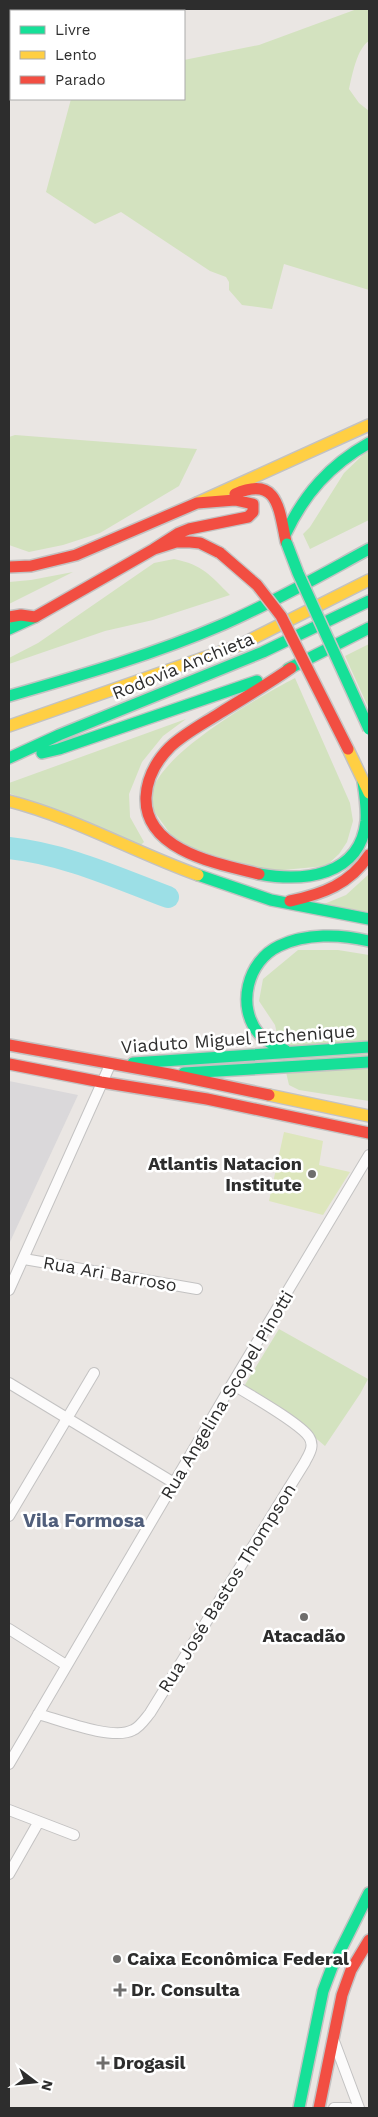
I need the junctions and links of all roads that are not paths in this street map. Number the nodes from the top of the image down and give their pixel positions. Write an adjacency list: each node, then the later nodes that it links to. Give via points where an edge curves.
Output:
1 (369, 425): 4 (main road)
2 (369, 443): 5 (main road, via 346,456 314,485 298,506)
3 (219, 501): 4 (main road); 5 (main road, via 250,488 269,491 276,503); 6 (main road, via 253,504 253,512 248,517 180,532)
4 (197, 503): 8 (main road, via 76,555 31,566)
5 (286, 540): 18 (main road, bridge)
6 (154, 549): 12 (main road); 20 (main road, bridge, via 184,542 200,543 220,553 257,585 281,616)
7 (369, 549): 16 (main road, Rodovia Anchieta, via 242,616 204,632)
8 (9, 567)
9 (369, 580): 17 (main road, Rodovia Anchieta, via 240,645)
10 (369, 601): 19 (main road, Rodovia Anchieta, via 263,652 59,735)
11 (9, 617): 12 (main road)
12 (34, 617): 14 (main road)
13 (369, 628): 15 (main road, Rodovia Anchieta)
14 (9, 629)
15 (291, 668): 19 (main road, Rodovia Anchieta, via 59,749); 20 (main road, via 170,747 150,777 146,804 151,823 170,843 201,858 257,874 296,879 310,877 334,870 362,840 366,819)
16 (9, 696)
17 (9, 726)
18 (369, 729)
19 (9, 759)
20 (363, 782): 21 (main road)
21 (369, 793)
22 (9, 801): 24 (main road, via 33,806 90,827 166,863)
23 (369, 855): 24 (main road, via 348,881 331,891)
24 (282, 903): 25 (main road)
25 (369, 919)
26 (369, 941): 29 (main road, via 337,936 301,940 277,946 258,963 250,978 247,994 247,1010 252,1025 275,1047)
27 (9, 1045): 32 (main road)
28 (369, 1047): 29 (main road, Viaduto Miguel Etchenique)
29 (297, 1052): 32 (main road, Viaduto Miguel Etchenique)
30 (369, 1062): 33 (main road, Viaduto Miguel Etchenique)
31 (9, 1064): 34 (main road)
32 (110, 1065): 33 (main road); 34 (street)
33 (168, 1074): 34 (main road); 35 (main road)
34 (101, 1082): 36 (main road, via 207,1099); 38 (street)
35 (369, 1116)
36 (369, 1133)
37 (369, 1155): 43 (street, Rua Angelina Scopel Pinotti)
38 (24, 1259): 39 (street, Rua Ari Barroso); 40 (street)
39 (197, 1289)
40 (9, 1290)
41 (94, 1372): 44 (street)
42 (9, 1383): 44 (street)
43 (232, 1384): 45 (street, Rua Angelina Scopel Pinotti); 49 (street, Rua José Bastos Thompson, via 309,1437 312,1449 305,1462 142,1723 124,1733 108,1732)
44 (66, 1419): 45 (street); 46 (street)
45 (174, 1483): 48 (street, Rua Angelina Scopel Pinotti)
46 (9, 1516)
47 (9, 1629): 48 (street)
48 (66, 1665): 49 (street, Rua Angelina Scopel Pinotti)
49 (38, 1714): 50 (street, Rua Angelina Scopel Pinotti)
50 (9, 1764)
51 (9, 1810): 52 (street)
52 (38, 1823): 53 (street); 54 (street)
53 (74, 1835)
54 (9, 1874)
55 (369, 1893): 58 (main road, via 323,1990)
56 (369, 1940): 57 (main road, via 351,1970 342,1994)
57 (333, 2038): 59 (main road); 62 (street)
58 (298, 2108)
59 (319, 2108)
60 (334, 2108): 61 (street)
61 (349, 2108)
62 (359, 2108)

